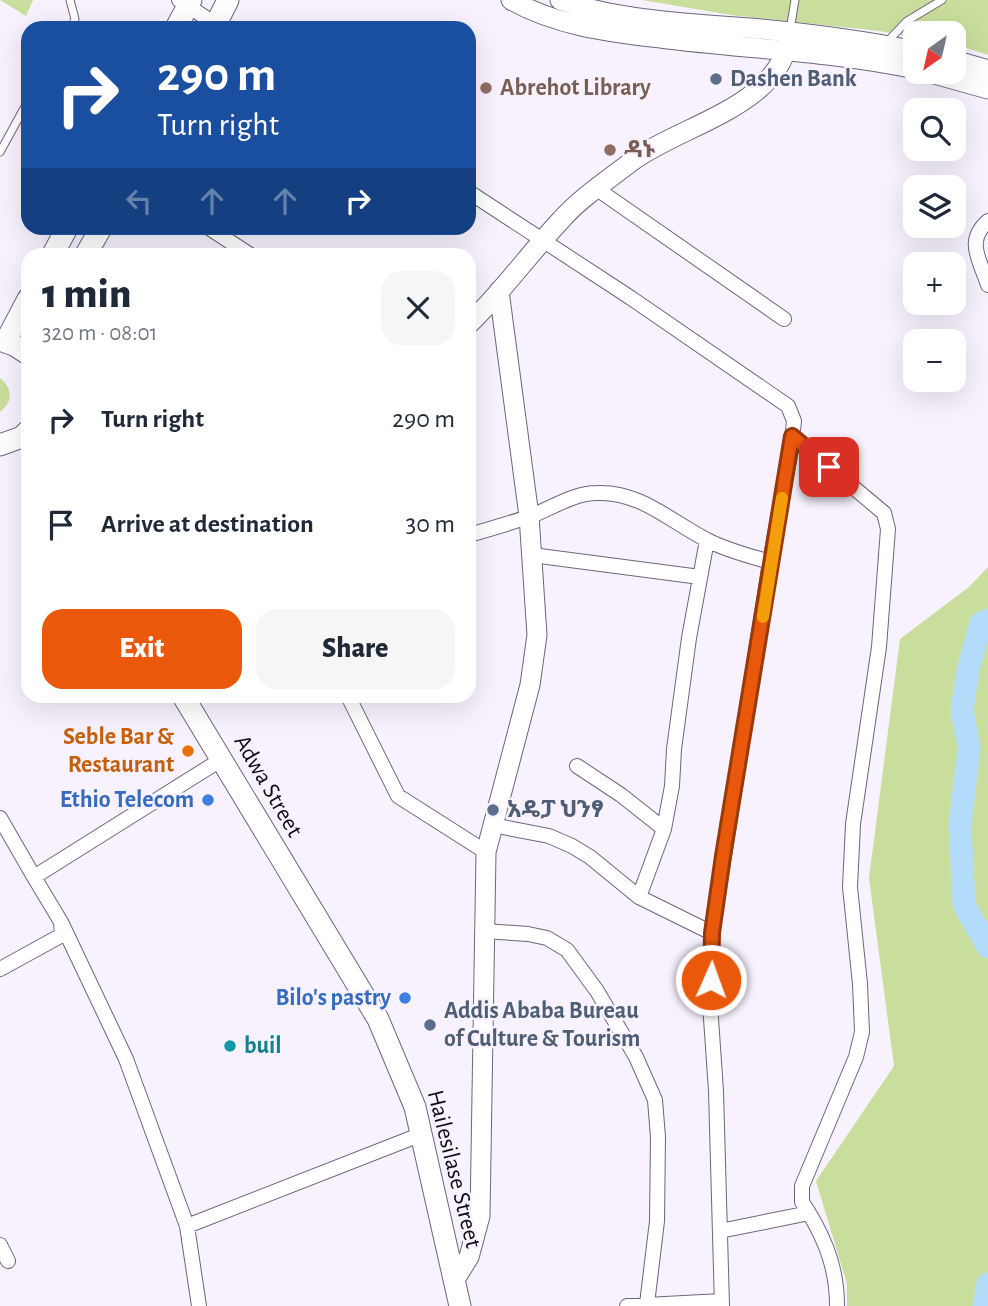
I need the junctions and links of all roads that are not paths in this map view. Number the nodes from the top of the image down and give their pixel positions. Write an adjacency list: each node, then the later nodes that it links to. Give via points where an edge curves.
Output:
1 (70, 0): 8 (lane)
2 (228, 0): 11 (main road)
3 (511, 0): 7 (street, via 525,8)
4 (794, 0): 12 (lane)
5 (942, 0): 13 (lane, via 906,21)
6 (186, 2): 9 (main road); 10 (street)
7 (565, 9): 12 (street, via 615,33 685,41)
8 (74, 21)
9 (179, 21)
10 (210, 21)
11 (219, 21)
12 (789, 41): 13 (street); 16 (street); 22 (street, via 764,85 717,116 634,159)
13 (885, 45): 14 (street)
14 (903, 49)
15 (966, 64): 17 (street)
16 (903, 66)
17 (988, 70)
18 (966, 82): 19 (street)
19 (988, 89)
20 (21, 114): 21 (lane)
21 (0, 152)
22 (597, 189): 26 (street); 32 (street)
23 (476, 197): 26 (street)
24 (988, 221): 28 (street, via 974,242)
25 (220, 235): 27 (street)
26 (543, 241): 29 (street); 35 (street, via 788,406)
27 (240, 248)
28 (988, 285)
29 (499, 291): 31 (street); 38 (street)
30 (21, 310): 33 (main road)
31 (476, 316)
32 (784, 319)
33 (3, 340): 34 (main road)
34 (21, 350)
35 (792, 436): 42 (street); 60 (street, via 884,513 888,529 879,647 853,824 850,887 862,1032 802,1186 802,1202)
36 (21, 440): 37 (main road)
37 (0, 446)
38 (529, 516): 39 (street); 40 (street, via 595,492 621,495 646,503); 41 (street)
39 (476, 532)
40 (707, 540): 42 (street); 43 (street)
41 (532, 555): 43 (street); 49 (street, via 537,635 530,685)
42 (770, 562): 57 (street)
43 (700, 577): 50 (street)
44 (187, 703): 46 (main road, Adwa Street)
45 (352, 703): 51 (street, via 398,796)
46 (222, 758): 52 (main road, Adwa Street); 53 (street)
47 (577, 766): 50 (street)
48 (0, 818): 53 (street)
49 (492, 825): 51 (street); 54 (street, via 549,836 572,846)
50 (664, 829): 54 (street)
51 (486, 852): 56 (street)
52 (284, 867): 59 (main road, Hailesilase Street, via 378,1019)
53 (34, 877): 55 (street)
54 (639, 897): 57 (street)
55 (61, 922): 58 (street, via 62,934); 61 (street, via 126,1059)
56 (484, 931): 65 (street, via 480,1216 469,1257); 66 (street, via 547,938 568,950 636,1056 655,1100 658,1137 657,1221)
57 (712, 933): 62 (street, via 710,1004)
58 (0, 969)
59 (422, 1134): 61 (street); 65 (main road, Hailesilase Street)
60 (809, 1213): 62 (street); 71 (street, via 831,1258)
61 (187, 1226): 68 (street)
62 (720, 1231): 67 (street)
63 (0, 1245): 64 (street)
64 (8, 1261)
65 (454, 1281): 69 (main road, Hailesilase Street)
66 (647, 1304): 67 (street); 70 (street)
67 (722, 1304)
68 (199, 1306)
69 (460, 1306)
70 (627, 1306)
71 (837, 1306)

